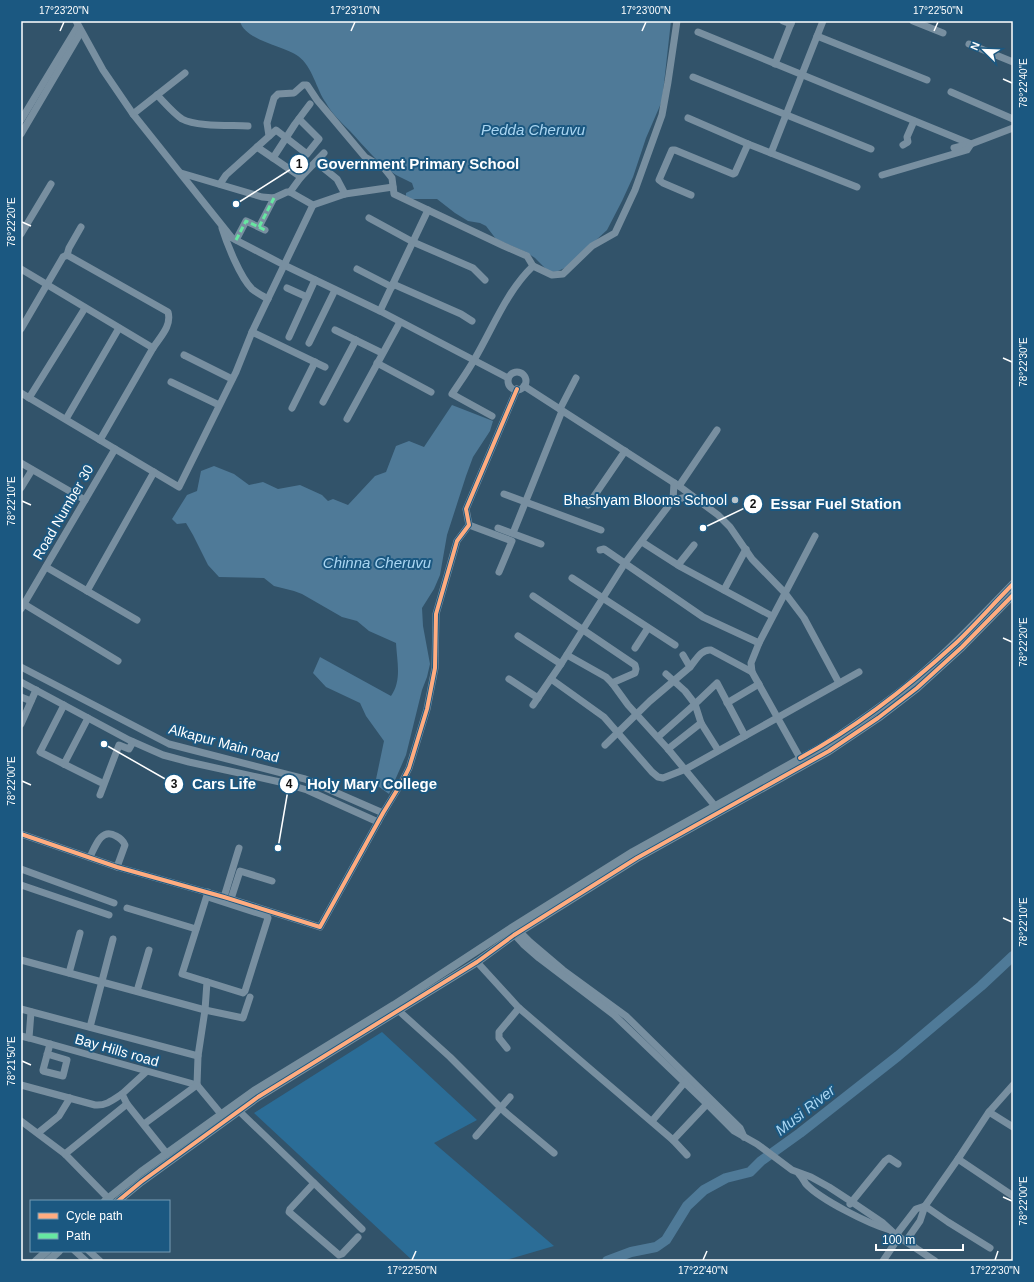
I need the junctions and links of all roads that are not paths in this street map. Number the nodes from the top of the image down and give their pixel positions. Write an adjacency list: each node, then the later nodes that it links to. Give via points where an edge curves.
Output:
1 (677, 21): 64 (street, via 662,116 635,190 615,233 592,246 563,274 552,275)
2 (783, 21): 5 (street)
3 (823, 21): 9 (street)
4 (913, 21): 8 (street)
5 (792, 23): 12 (street)
6 (78, 26): 20 (street); 21 (street, via 103,70)
7 (698, 32): 12 (street)
8 (943, 33)
9 (817, 36): 14 (street); 16 (street)
10 (969, 44): 11 (street)
11 (1013, 62)
12 (775, 64): 14 (street)
13 (186, 73): 18 (street)
14 (802, 74): 22 (street); 27 (street)
15 (693, 77): 22 (street)
16 (927, 80)
17 (951, 92): 24 (street)
18 (157, 95): 21 (street); 28 (street, via 175,113 193,123)
19 (310, 104): 25 (street)
20 (30, 111): 26 (street); 30 (street)
21 (134, 114): 43 (street)
22 (786, 115): 38 (street); 40 (street)
23 (688, 118): 33 (street)
24 (1013, 118)
25 (299, 119): 32 (street); 32 (street, via 319,139 307,154)
26 (21, 120)
27 (914, 120): 34 (street); 35 (street, via 907,137 908,142)
28 (248, 126)
29 (1013, 128): 34 (street)
30 (21, 134)
31 (269, 136): 32 (street, via 276,130); 36 (street); 48 (street, via 268,123 274,98 278,94 294,93 303,85 307,85 365,157 384,168 392,178)
32 (286, 138): 41 (street)
33 (748, 144): 40 (street); 52 (street, via 733,174 672,150 659,180)
34 (971, 144): 37 (street); 44 (street, via 967,150)
35 (902, 145)
36 (257, 147): 41 (street); 47 (street, via 226,175)
37 (954, 148)
38 (872, 149)
39 (324, 153): 42 (street)
40 (771, 153): 49 (street)
41 (273, 158): 45 (street)
42 (316, 162): 45 (street); 51 (street, via 337,179)
43 (181, 173): 47 (street); 57 (street)
44 (882, 175)
45 (301, 177): 50 (street)
46 (51, 184): 59 (street)
47 (220, 184): 53 (street, via 262,197)
48 (393, 187): 51 (street); 55 (street, via 394,194)
49 (857, 187)
50 (290, 192): 53 (street); 54 (street)
51 (345, 194): 54 (street)
52 (691, 195)
53 (274, 198): 60 (street, via 262,228 246,221)
54 (313, 205): 63 (street)
55 (428, 210): 61 (street); 64 (street, via 527,256)
56 (369, 218): 61 (street)
57 (221, 224): 60 (street); 74 (street, via 245,280 253,290)
58 (81, 227): 62 (street, via 69,248)
59 (21, 234)
60 (236, 240): 63 (street)
61 (413, 242): 68 (street, via 474,268); 70 (street)
62 (68, 255): 69 (street, via 63,257); 86 (street, via 168,312 169,324)
63 (284, 265): 67 (street); 74 (street)
64 (533, 266): 89 (street, via 511,291)
65 (21, 269): 69 (street)
66 (357, 269): 70 (street)
67 (315, 280): 72 (street); 73 (street)
68 (485, 280)
69 (47, 285): 75 (street); 80 (street)
70 (393, 285): 76 (street); 77 (street)
71 (287, 288): 73 (street)
72 (335, 290): 76 (street); 85 (street)
73 (307, 298): 83 (street)
74 (268, 299): 82 (street)
75 (85, 308): 79 (street); 100 (street)
76 (380, 312): 78 (street)
77 (472, 321)
78 (400, 322): 87 (street); 89 (street)
79 (119, 328): 86 (street); 106 (street)
80 (21, 329)
81 (335, 330): 84 (street)
82 (252, 332): 90 (street); 95 (street)
83 (289, 337)
84 (356, 340): 87 (street); 101 (street)
85 (309, 343)
86 (153, 348): 109 (street)
87 (382, 353): 91 (street)
88 (184, 354): 95 (street)
89 (474, 361): 93 (street); 105 (street, via 452,394)
90 (315, 362): 92 (street); 103 (street)
91 (377, 363): 98 (street); 107 (street)
92 (325, 367)
93 (508, 378): 97 (street, via 510,386); 97 (street, via 514,372 521,373 525,377 525,384)
94 (576, 378): 104 (street)
95 (232, 379): 102 (street)
96 (171, 382): 102 (street)
97 (520, 388): 104 (street); 123 (street, via 466,510)
98 (431, 392)
99 (21, 393): 100 (street)
100 (30, 398): 106 (street)
101 (323, 402)
102 (219, 405): 114 (street, via 179,487)
103 (292, 408)
104 (561, 410): 111 (street); 121 (street)
105 (492, 416)
106 (66, 419): 109 (street)
107 (347, 419)
108 (717, 430): 115 (street)
109 (100, 440): 110 (street)
110 (115, 448): 114 (street); 119 (street, Road Number 30)
111 (625, 451): 115 (street); 122 (street)
112 (21, 463): 113 (street)
113 (32, 470): 116 (street); 119 (street)
114 (154, 472): 140 (street)
115 (676, 484): 118 (street); 120 (street)
116 (21, 488)
117 (504, 494): 121 (street)
118 (692, 496): 120 (street); 131 (street, via 718,515)
119 (85, 500): 135 (street, Road Number 30)
120 (674, 500): 128 (street)
121 (525, 502): 125 (street); 126 (street)
122 (588, 505)
123 (469, 525): 136 (street, via 512,541); 198 (street, via 457,541 436,614 435,668 417,744 409,768)
124 (498, 528): 126 (street)
125 (601, 530)
126 (513, 533): 129 (street)
127 (815, 536): 141 (street)
128 (642, 542): 133 (street); 134 (street)
129 (542, 544)
130 (694, 545): 134 (street)
131 (746, 549): 139 (street); 141 (street, via 752,559)
132 (600, 550): 133 (street)
133 (625, 563): 144 (street); 151 (street, via 703,617)
134 (678, 565): 139 (street)
135 (46, 567): 140 (street); 145 (street, Road Number 30)
136 (499, 572)
137 (572, 578): 144 (street)
138 (1013, 584): 192 (main road, via 957,642 912,682 825,745)
139 (724, 590): 146 (street)
140 (87, 591): 147 (street)
141 (785, 593): 146 (street); 168 (street, via 804,618)
142 (1013, 595): 213 (main road, via 962,647 916,688 878,718 829,751)
143 (533, 596): 149 (street)
144 (603, 598): 148 (street); 149 (street)
145 (22, 607): 156 (street)
146 (772, 616): 151 (street)
147 (137, 620)
148 (648, 628): 152 (street); 153 (street)
149 (582, 630): 154 (street); 167 (street, via 635,665 635,673)
150 (518, 636): 157 (street)
151 (759, 643): 160 (street, via 751,662)
152 (675, 645)
153 (634, 648)
154 (567, 655): 157 (street); 167 (street)
155 (683, 656): 159 (street)
156 (118, 661)
157 (561, 664): 164 (street)
158 (21, 667): 187 (street, Alkapur Main road)
159 (690, 667): 160 (street, via 702,652 711,650); 165 (street)
160 (752, 672): 169 (street)
161 (859, 672): 168 (street)
162 (666, 674): 165 (street)
163 (508, 679): 172 (street)
164 (551, 679): 172 (street); 183 (street, via 596,710)
165 (674, 681): 175 (street); 178 (street)
166 (21, 682): 170 (street, Alkapur Main road)
167 (612, 683): 178 (street)
168 (840, 683): 179 (street)
169 (759, 684): 174 (street); 179 (street)
170 (36, 690): 173 (street); 176 (street, Alkapur Main road)
171 (21, 697): 173 (street)
172 (538, 698): 177 (street)
173 (31, 701): 182 (street)
174 (727, 703): 175 (street, via 717,683); 184 (street)
175 (695, 704): 181 (street); 185 (street)
176 (64, 705): 180 (street, Alkapur Main road); 193 (street, via 40,752)
177 (533, 705)
178 (636, 714): 183 (street); 185 (street)
179 (778, 717): 184 (street); 192 (street)
180 (88, 718): 186 (street, Alkapur Main road); 193 (street)
181 (700, 723): 189 (street); 190 (street)
182 (21, 724)
183 (618, 732): 188 (street); 194 (street, via 658,777 662,778)
184 (745, 736): 190 (street)
185 (658, 737): 189 (street)
186 (133, 742): 191 (street, Alkapur Main road); 196 (street, via 129,748 119,745)
187 (173, 745): 191 (street); 198 (street, Alkapur Main road, via 305,779)
188 (606, 745)
189 (668, 749): 194 (street)
190 (718, 750): 194 (street)
191 (170, 757): 199 (street, Alkapur Main road, via 307,790)
192 (800, 758): 197 (main road)
193 (64, 764): 195 (street)
194 (686, 769): 197 (street)
195 (100, 782)
196 (100, 795)
197 (715, 806): 213 (main road, via 633,852)
198 (383, 813): 199 (street)
199 (378, 822): 208 (street, via 320,927)
200 (21, 834): 202 (street)
201 (239, 848): 208 (street)
202 (90, 857): 203 (street); 203 (street, via 102,836 112,833 125,845)
203 (117, 866): 207 (street)
204 (21, 869): 209 (street)
205 (272, 881): 208 (street, via 240,870)
206 (21, 885): 211 (street)
207 (208, 895): 208 (street); 212 (street); 221 (street, via 268,918 245,991 243,993)
208 (227, 898)
209 (114, 903)
210 (127, 908): 212 (street)
211 (109, 915)
212 (196, 929): 221 (street, via 182,974)
213 (514, 930): 218 (main road); 236 (street, via 545,959 616,1012); 250 (main road)
214 (80, 933): 219 (street)
215 (113, 939): 220 (street)
216 (149, 950): 222 (street)
217 (21, 960): 219 (street)
218 (477, 962): 224 (street); 227 (main road)
219 (69, 973): 220 (street)
220 (101, 981): 222 (street); 229 (street)
221 (207, 982): 226 (street)
222 (138, 991): 226 (street)
223 (250, 997): 226 (street, via 243,1018)
224 (519, 1008): 233 (street, via 499,1032 499,1038); 252 (street)
225 (21, 1009): 228 (street)
226 (205, 1010): 235 (street)
227 (399, 1011): 247 (street); 248 (main road)
228 (31, 1012): 229 (street); 231 (street)
229 (90, 1027): 235 (street)
230 (21, 1036): 231 (street, Bay Hills road)
231 (29, 1038): 232 (street, Bay Hills road)
232 (50, 1044): 234 (street); 237 (street, Bay Hills road)
233 (507, 1048)
234 (47, 1054)
235 (198, 1056): 240 (street)
236 (662, 1057): 238 (street); 257 (street, via 740,1128)
237 (146, 1072): 240 (street, Bay Hills road); 242 (street)
238 (684, 1082): 246 (street); 252 (street)
239 (21, 1085): 244 (street)
240 (197, 1085): 250 (street); 253 (street)
241 (1013, 1085): 249 (street)
242 (122, 1094): 244 (street, via 102,1105); 245 (street)
243 (510, 1097): 247 (street)
244 (70, 1098): 255 (street, via 59,1116)
245 (127, 1104): 253 (street); 260 (street)
246 (707, 1104): 257 (street, via 734,1131); 258 (street)
247 (501, 1107): 256 (street); 259 (street)
248 (239, 1111): 266 (street); 269 (main road)
249 (989, 1112): 254 (street); 263 (street)
250 (221, 1114): 261 (main road)
251 (21, 1121): 255 (street)
252 (652, 1121): 258 (street)
253 (144, 1124): 261 (street)
254 (1013, 1127)
255 (38, 1133): 260 (street)
256 (476, 1136)
257 (744, 1137): 265 (street)
258 (673, 1140): 262 (street)
259 (554, 1152)
260 (65, 1154): 268 (street)
261 (166, 1154): 268 (main road)
262 (687, 1155)
263 (958, 1159): 267 (street); 271 (street)
264 (898, 1164): 270 (street, via 889,1158 885,1161)
265 (799, 1174): 270 (street, via 823,1184); 272 (street, via 815,1192)
266 (314, 1183): 273 (street); 275 (street, via 289,1212 338,1255)
267 (1013, 1196)
268 (107, 1199)
269 (119, 1200)
270 (852, 1202): 272 (street); 274 (street)
271 (925, 1206): 274 (street, via 916,1209); 274 (street, via 920,1221); 276 (street)
272 (846, 1210): 274 (street)
273 (362, 1229)
274 (898, 1236): 285 (street); 286 (street)
275 (358, 1237)
276 (990, 1248)
277 (46, 1252): 281 (main road)
278 (58, 1252): 282 (main road)
279 (76, 1252): 283 (street)
280 (90, 1252): 284 (street)
281 (36, 1261)
282 (48, 1261)
283 (86, 1261)
284 (100, 1261)
285 (883, 1261)
286 (935, 1261)

